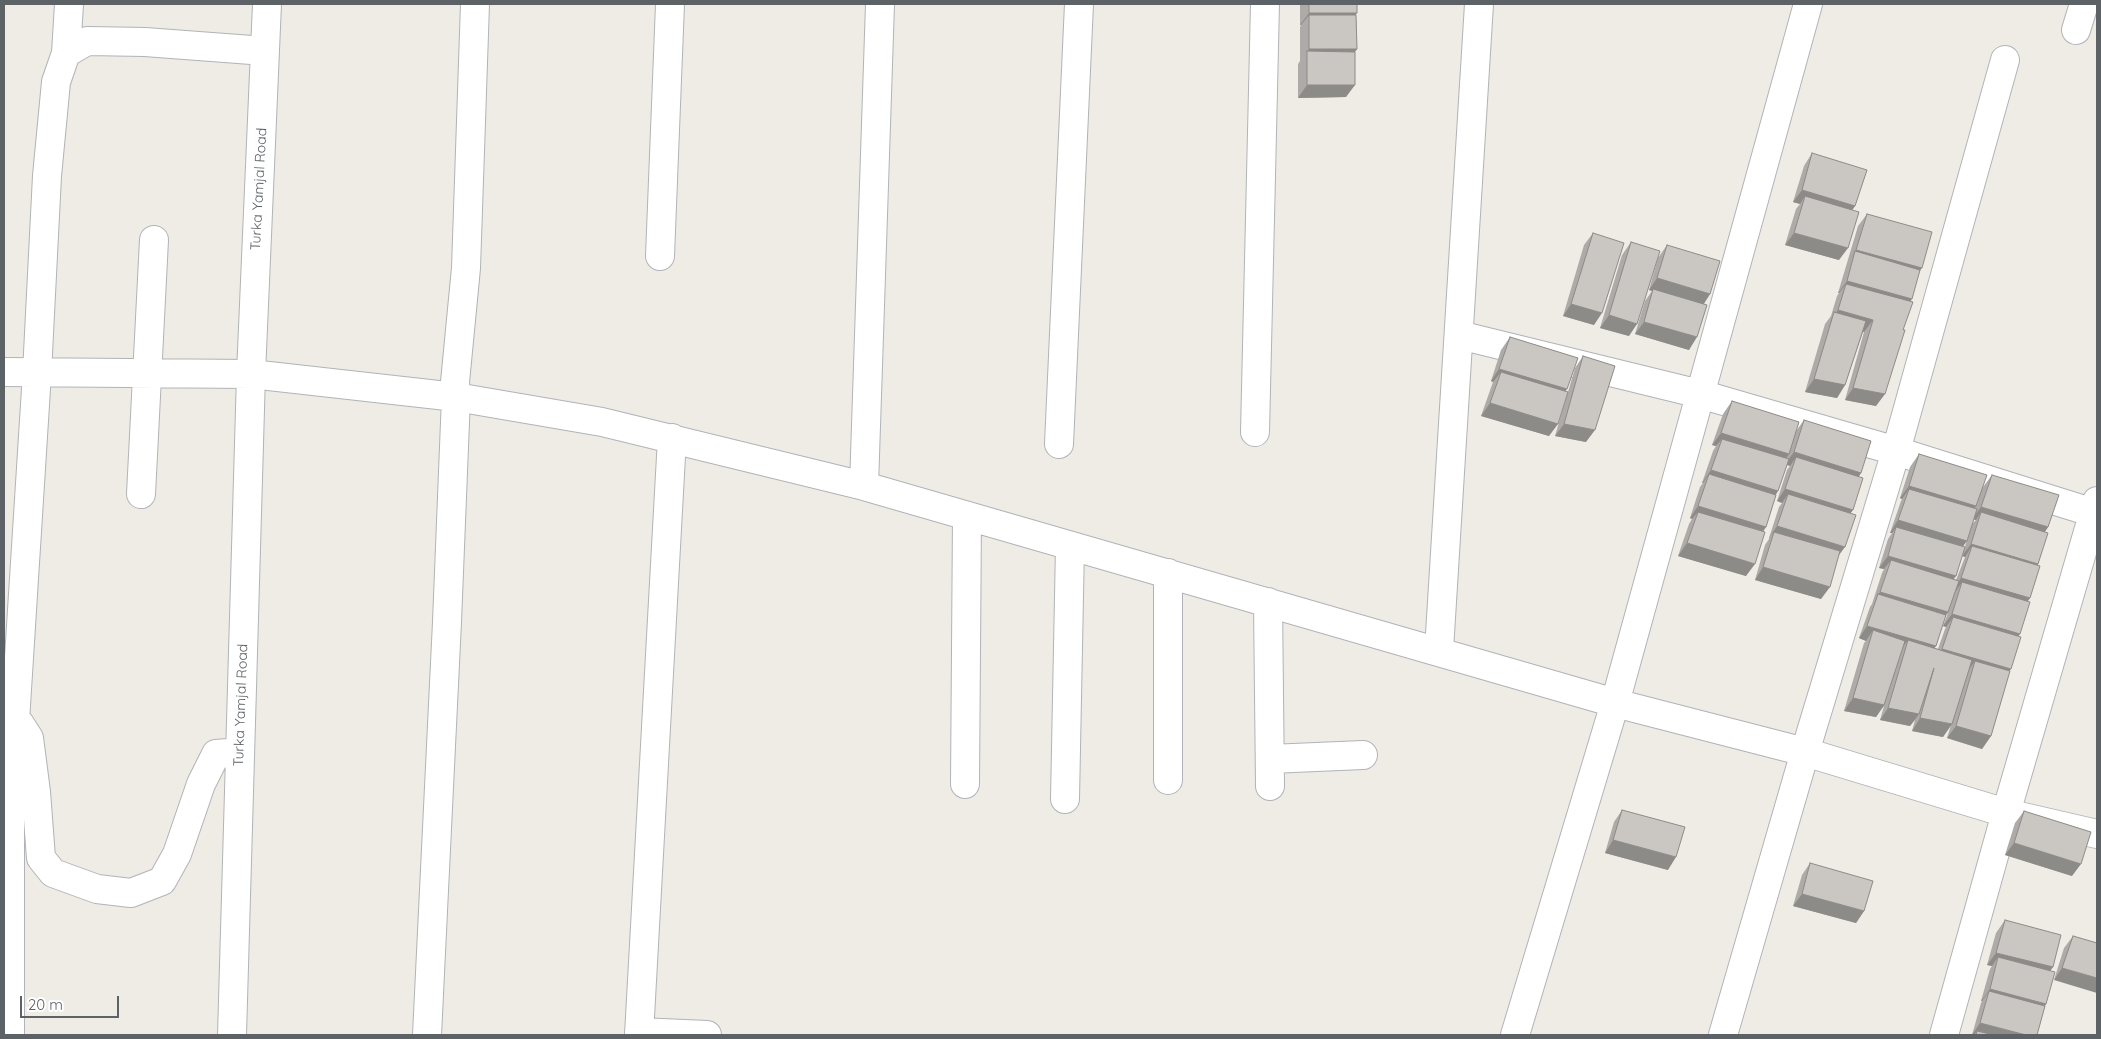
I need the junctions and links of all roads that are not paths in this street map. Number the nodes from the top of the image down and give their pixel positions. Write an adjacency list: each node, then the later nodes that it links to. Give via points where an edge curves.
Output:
1 (69, 4): 13 (street)
2 (268, 4): 12 (street, Turka Yamjal Road)
3 (475, 4): 23 (street, via 466,268)
4 (670, 4): 16 (street)
5 (880, 4): 28 (street)
6 (1079, 4): 26 (street)
7 (1265, 4): 24 (street)
8 (1479, 4): 17 (street)
9 (1808, 4): 22 (street)
10 (2084, 4): 11 (street)
11 (2076, 30)
12 (265, 51): 13 (street, via 145,42 87,42); 21 (street, Turka Yamjal Road)
13 (66, 53): 19 (street, via 56,82)
14 (2005, 60): 27 (street)
15 (154, 240): 20 (street)
16 (660, 256)
17 (1459, 335): 22 (street); 37 (street)
18 (4, 372): 19 (street)
19 (37, 372): 20 (street); 36 (street)
20 (147, 373): 21 (street); 29 (street)
21 (251, 374): 23 (street); 40 (street, Turka Yamjal Road)
22 (1700, 394): 27 (street); 38 (street)
23 (456, 397): 25 (street, via 602,422); 53 (street)
24 (1255, 432)
25 (672, 438): 28 (street); 50 (street)
26 (1059, 444)
27 (1896, 451): 30 (street); 41 (street)
28 (864, 486): 31 (street)
29 (141, 494)
30 (2095, 507): 48 (street)
31 (967, 516): 32 (street); 45 (street)
32 (1070, 546): 33 (street); 47 (street)
33 (1168, 573): 34 (street); 44 (street)
34 (1268, 602): 37 (street); 43 (street)
35 (4, 606): 36 (street)
36 (21, 627): 39 (street)
37 (1439, 650): 38 (street)
38 (1615, 703): 41 (street); 55 (street)
39 (15, 717): 40 (street, via 29,738 40,858 54,873 97,889 131,894 162,881 177,854 200,784 216,754); 51 (street, via 10,800)
40 (240, 752): 52 (street, Turka Yamjal Road)
41 (1805, 752): 48 (street); 56 (street)
42 (1363, 755): 43 (street)
43 (1270, 759): 46 (street)
44 (1168, 780)
45 (965, 784)
46 (1270, 786)
47 (1065, 799)
48 (2006, 813): 49 (street); 57 (street)
49 (2097, 834)
50 (639, 1034): 54 (street)
51 (10, 1035)
52 (232, 1035)
53 (427, 1035)
54 (706, 1035)
55 (1515, 1035)
56 (1723, 1035)
57 (1944, 1035)

